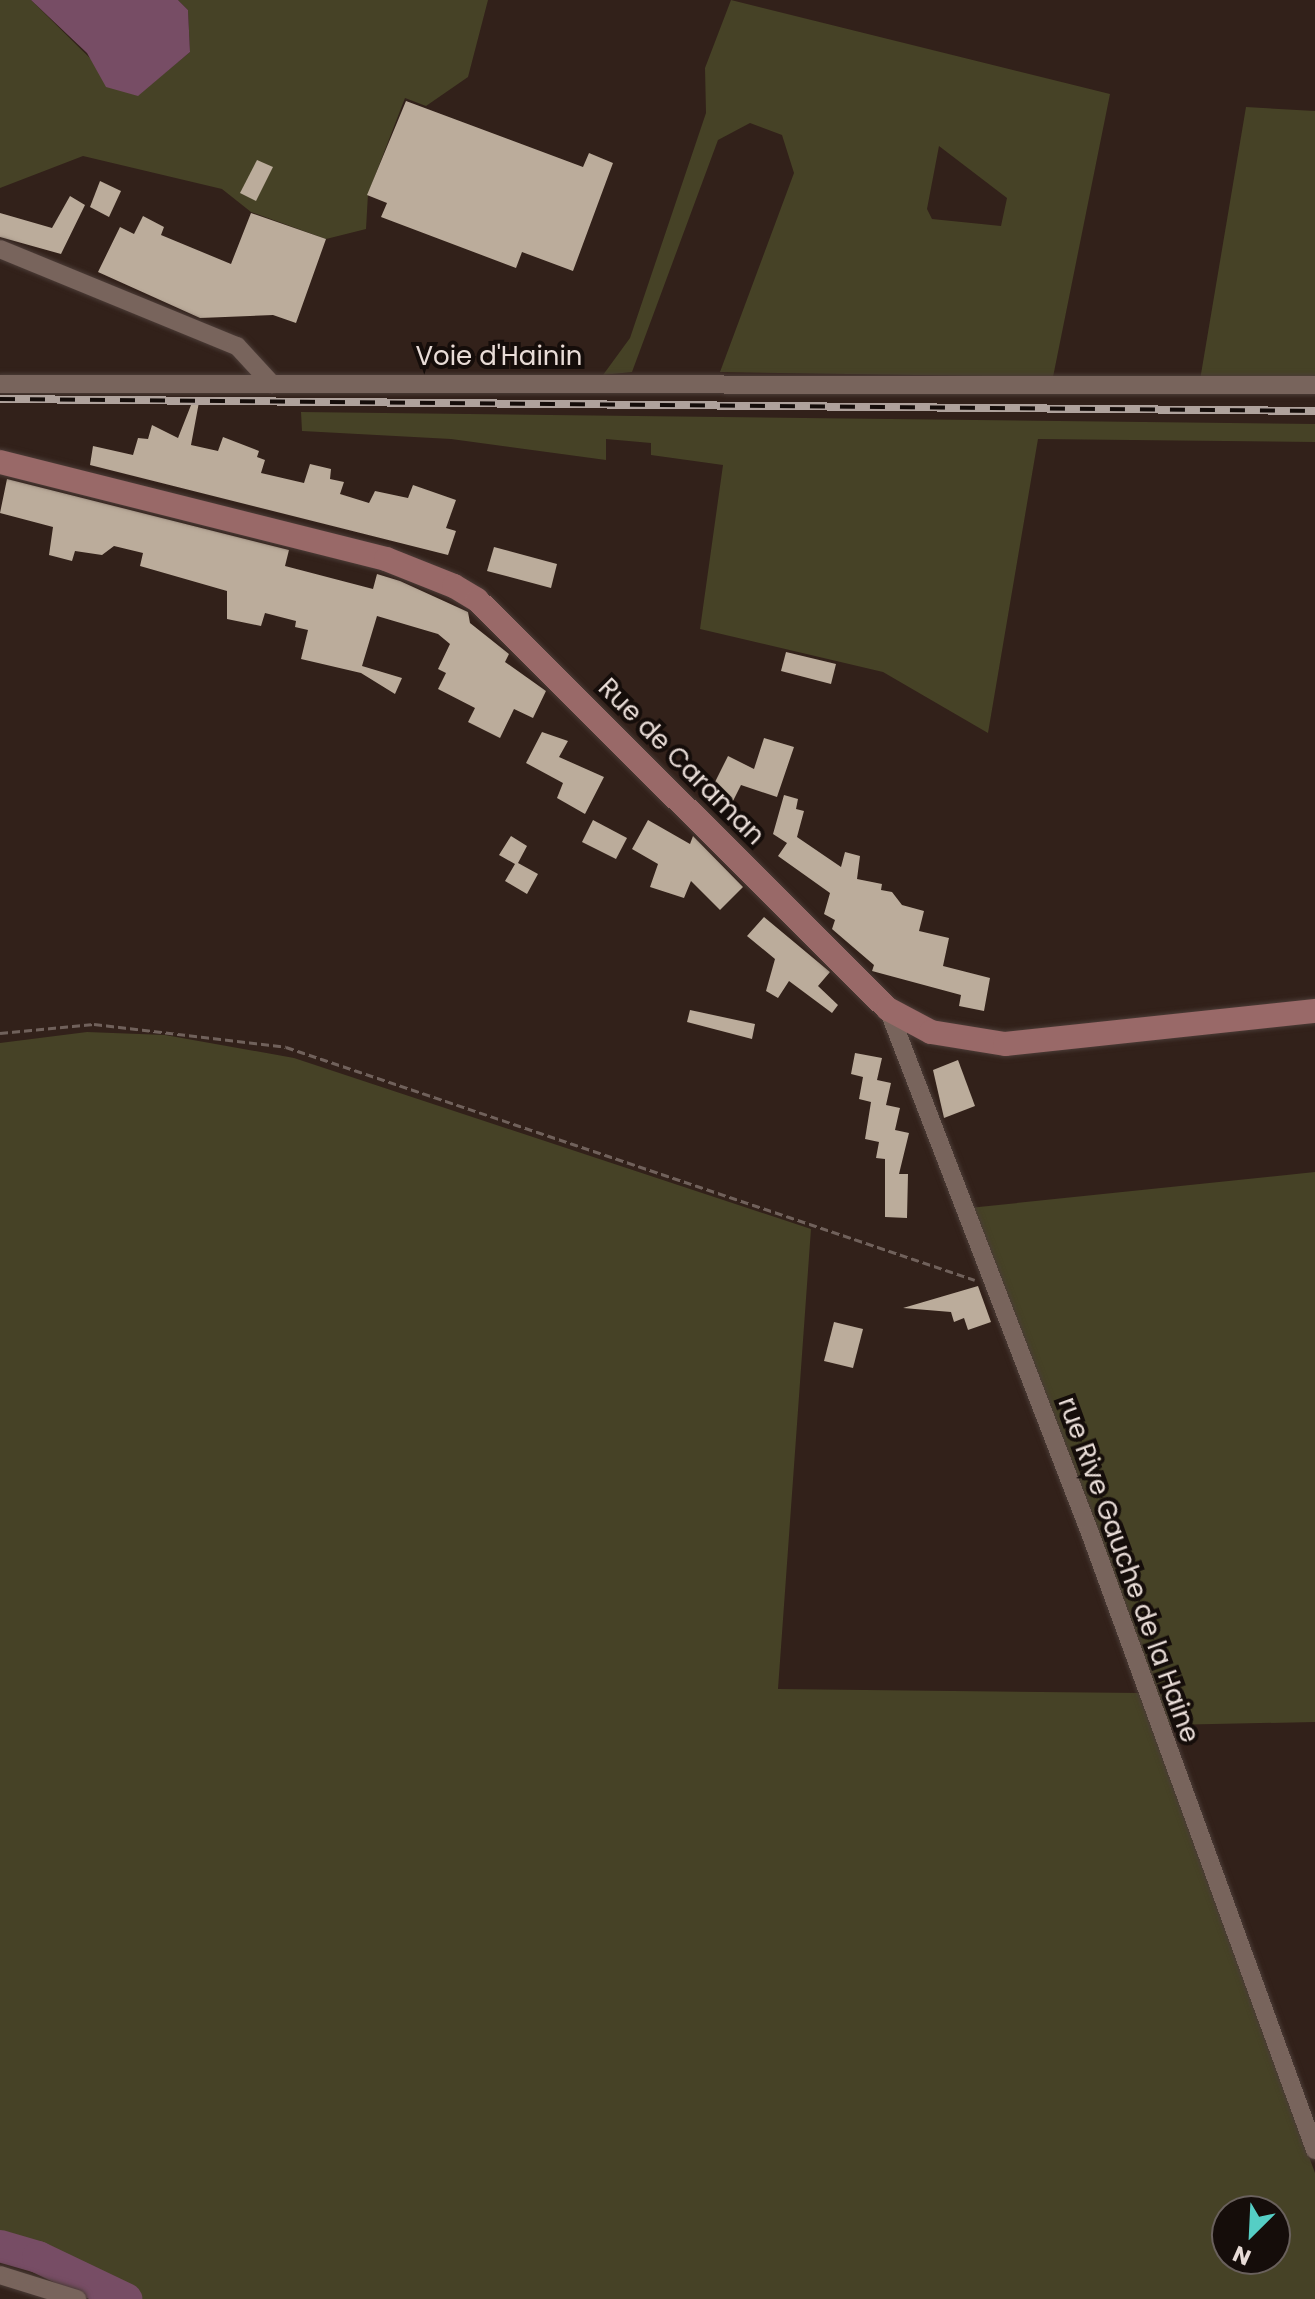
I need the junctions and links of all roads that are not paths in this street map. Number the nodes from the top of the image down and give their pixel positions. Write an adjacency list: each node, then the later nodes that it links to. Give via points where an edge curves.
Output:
1 (0, 249): 3 (street, via 237,346)
2 (0, 384): 3 (street, Voie d'Hainin)
3 (272, 384): 4 (street, Voie d'Hainin)
4 (1315, 385)
5 (0, 462): 6 (street, Rue de Caraman, via 386,559 477,600)
6 (888, 1009): 7 (street, Rue de Caraman, via 931,1032 976,1044); 8 (street, rue Rive Gauche de la Haine, via 1090,1533)
7 (1315, 1011)
8 (1315, 2150)
9 (0, 2275): 10 (street)
10 (77, 2299)

